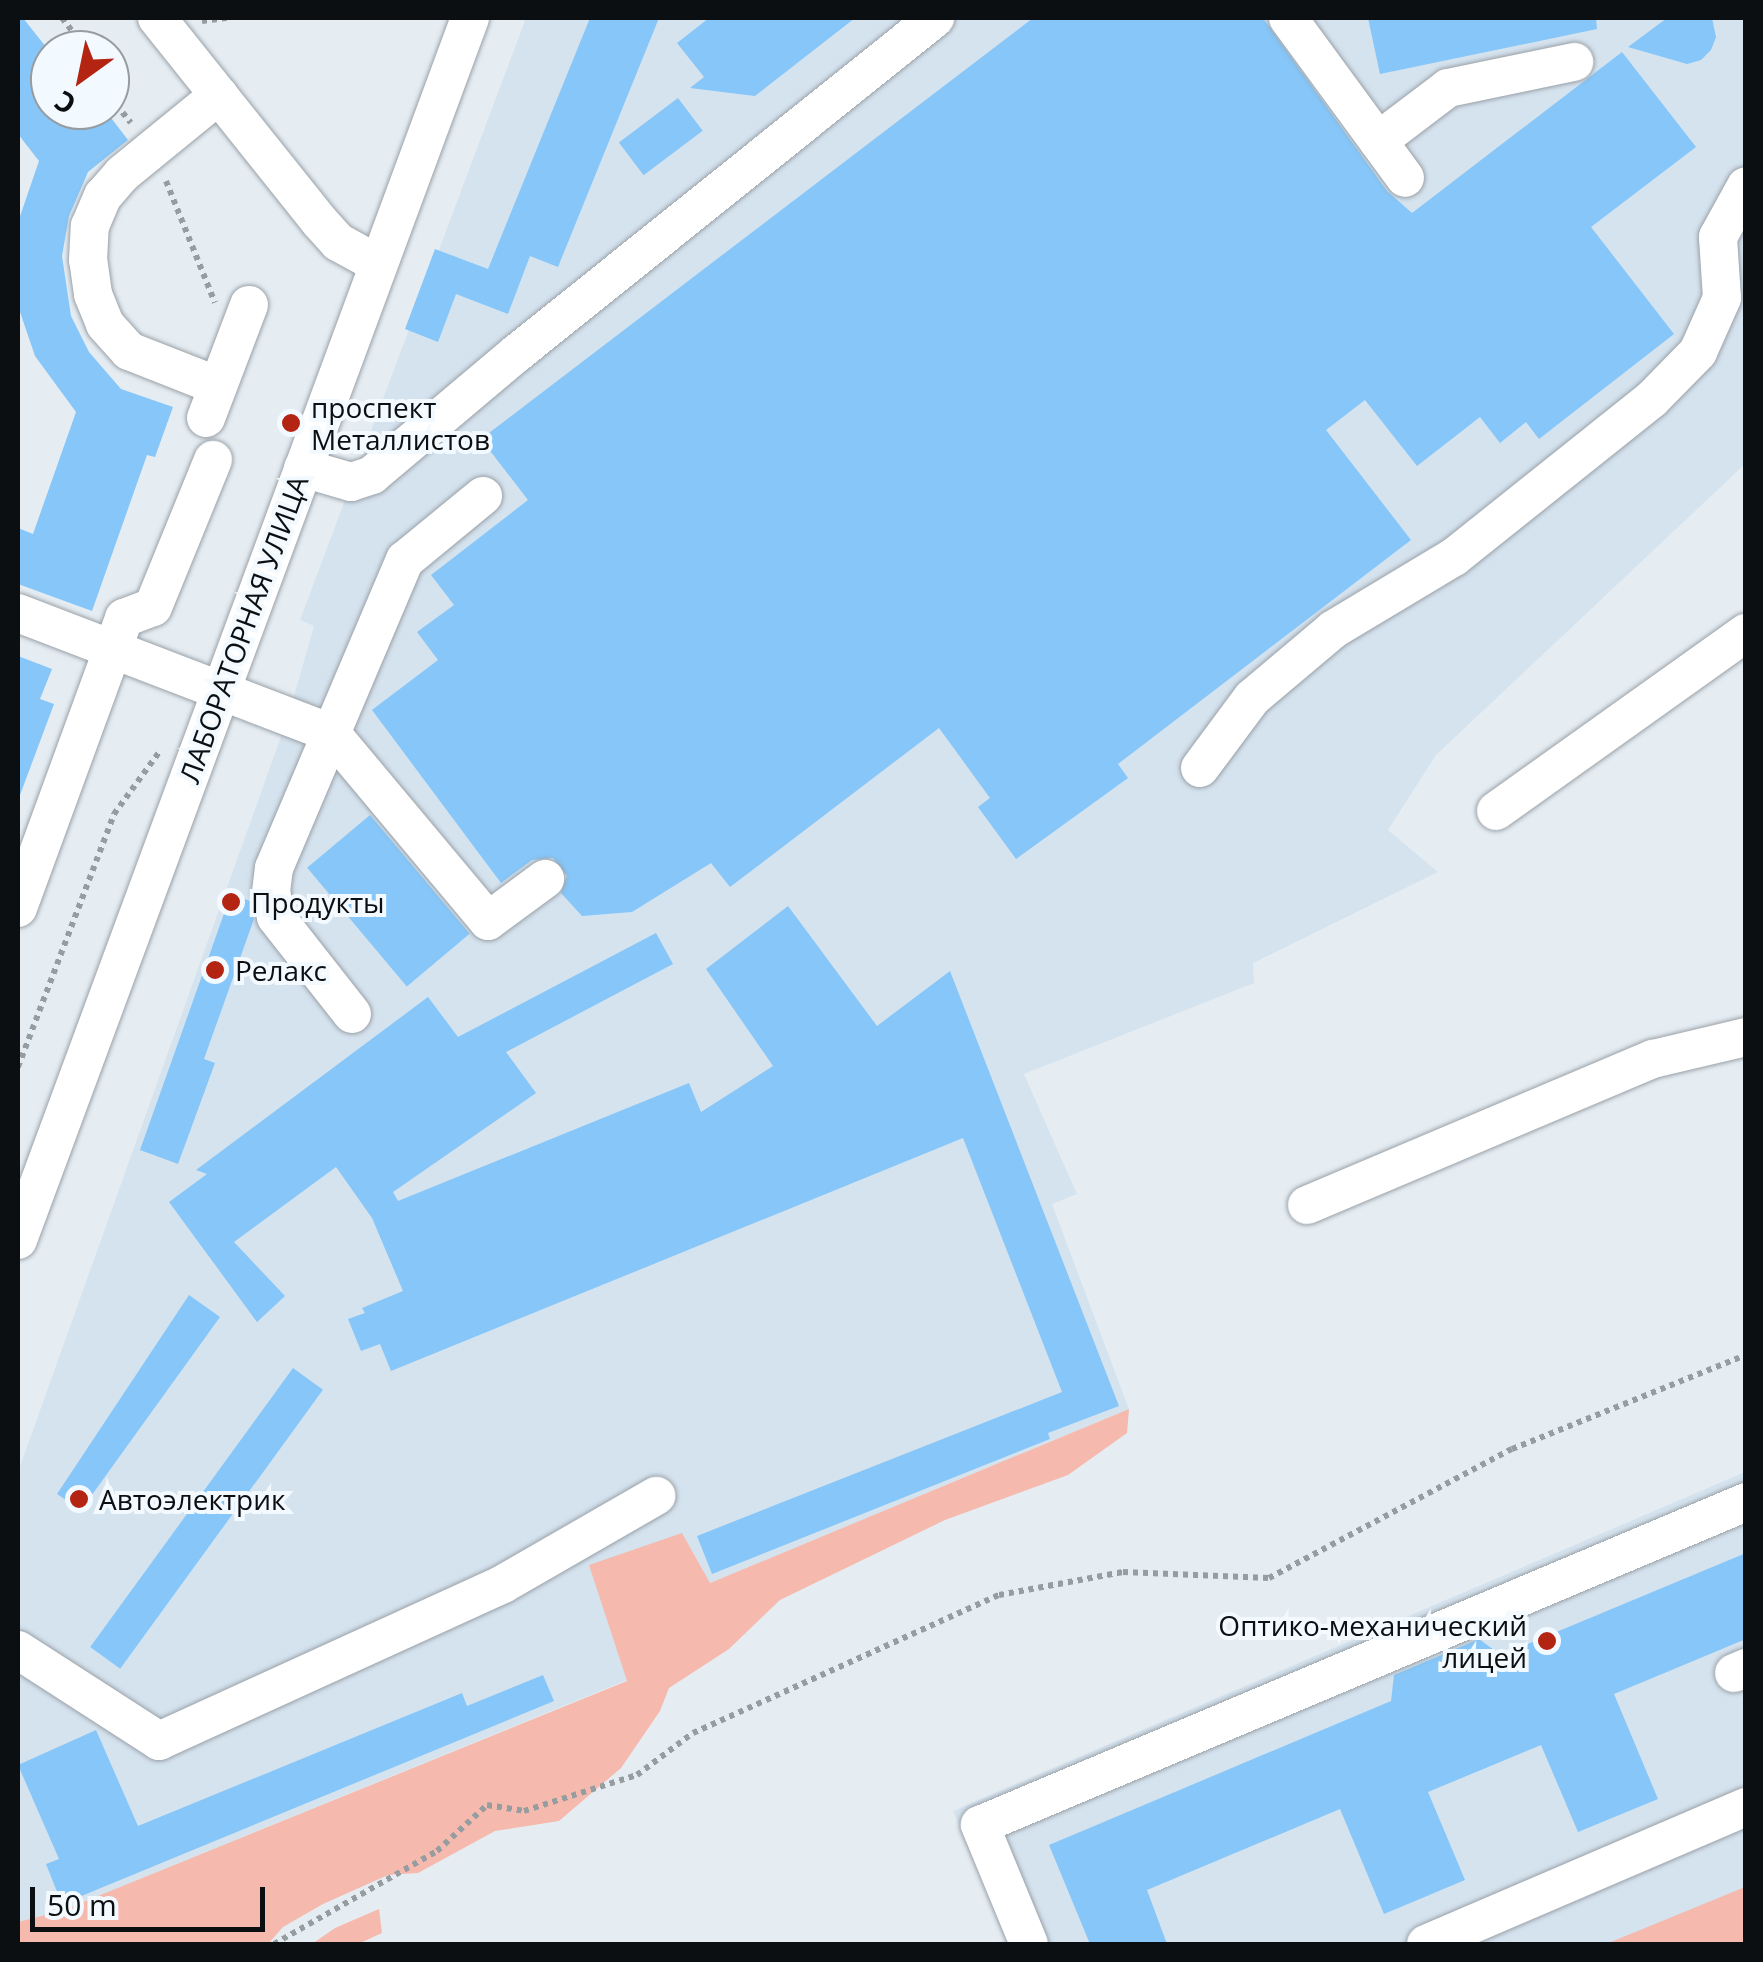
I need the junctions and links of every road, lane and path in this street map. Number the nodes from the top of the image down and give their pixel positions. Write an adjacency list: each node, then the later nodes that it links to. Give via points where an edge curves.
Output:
1 (157, 18): 8 (street)
2 (228, 18): 6 (path)
3 (470, 18): 14 (street, ЛАБОРАТОРНАЯ УЛИЦА)
4 (935, 18): 18 (street, via 372,476 352,482)
5 (1288, 18): 10 (street)
6 (201, 21)
7 (1574, 62): 10 (street, via 1448,88)
8 (219, 95): 11 (street); 14 (street, via 338,242)
9 (130, 122): 11 (path)
10 (1378, 141): 12 (street)
11 (152, 150): 16 (path); 16 (street, via 103,196 90,226 93,294 105,324 129,350 212,402)
12 (1406, 178)
13 (1746, 186): 26 (street, via 1718,236 1722,298 1698,352 1652,399 1454,556 1334,629 1252,698)
14 (378, 264): 18 (street, ЛАБОРАТОРНАЯ УЛИЦА)
15 (249, 305): 16 (street)
16 (232, 350)
17 (213, 460): 22 (street, via 154,607 124,618)
18 (303, 468): 23 (street, ЛАБОРАТОРНАЯ УЛИЦА)
19 (483, 496): 24 (street, via 404,560)
20 (18, 613): 22 (street)
21 (1746, 633): 27 (street)
22 (112, 651): 23 (street); 29 (street)
23 (220, 692): 24 (street); 33 (street, ЛАБОРАТОРНАЯ УЛИЦА)
24 (331, 733): 28 (street, via 488,921); 30 (street, via 274,868 272,892 276,917)
25 (166, 742): 32 (path, via 114,814)
26 (1200, 768)
27 (1496, 811)
28 (545, 879)
29 (18, 908)
30 (352, 1014)
31 (1746, 1037): 34 (street, via 1653,1059)
32 (18, 1067)
33 (33, 1151): 35 (street, ЛАБОРАТОРНАЯ УЛИЦА)
34 (1307, 1206)
35 (18, 1240)
36 (1746, 1355): 41 (path, via 1512,1449 1269,1578 1123,1572 999,1595 693,1732 637,1775 524,1810 487,1805 438,1851)
37 (656, 1496): 39 (street, via 503,1584 158,1741)
38 (1746, 1502): 42 (street, via 980,1825)
39 (18, 1650)
40 (1746, 1807): 43 (street)
41 (274, 1944)
42 (1029, 1944)
43 (1426, 1944)

